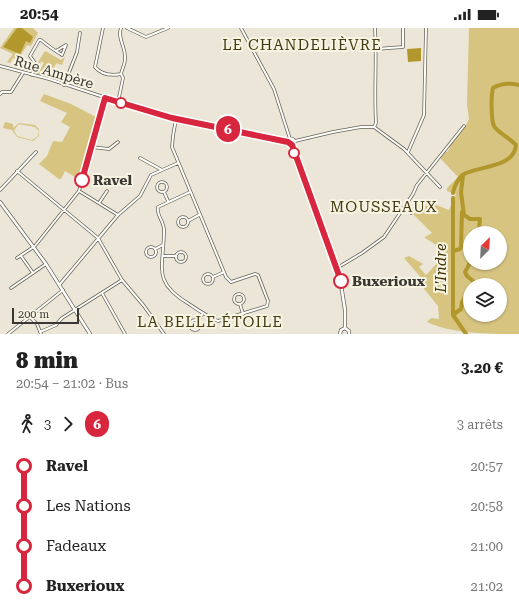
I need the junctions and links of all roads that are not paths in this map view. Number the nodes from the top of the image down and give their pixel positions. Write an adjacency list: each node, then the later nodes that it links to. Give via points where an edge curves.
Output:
1 (103, 28): 14 (street, via 96,67 108,75)
2 (121, 28): 14 (street, via 119,36 125,59)
3 (127, 28): 4 (street, via 146,37)
4 (168, 28)
5 (241, 28): 23 (street, via 274,89)
6 (375, 28): 10 (street)
7 (403, 28): 10 (street, via 403,47)
8 (426, 28): 30 (street, via 424,115)
9 (80, 33): 16 (street, via 77,52)
10 (376, 49): 22 (street)
11 (56, 51): 11 (street, via 63,54 66,45 65,44); 15 (street, via 39,40 30,56 35,63)
12 (0, 66): 13 (street, Rue Ampère)
13 (23, 72): 15 (street, Rue Ampère); 17 (street, via 11,92)
14 (121, 74): 19 (street, via 123,78)
15 (32, 75): 16 (street, Rue Ampère)
16 (64, 85): 18 (street, Rue Ampère)
17 (0, 94)
18 (105, 98): 19 (street, Rue Ampère); 28 (street)
19 (118, 102): 20 (street, Rue Ampère)
20 (176, 119): 26 (street, Rue Ampère); 32 (street, via 172,147)
21 (464, 126): 34 (street)
22 (374, 127): 24 (street, via 361,127); 30 (street)
23 (290, 139): 24 (street); 26 (street)
24 (295, 141): 27 (street)
25 (118, 142): 28 (street, via 109,149)
26 (288, 142): 27 (street)
27 (292, 145): 60 (street)
28 (91, 147): 38 (street)
29 (36, 152): 35 (street)
30 (408, 152): 34 (street)
31 (140, 158): 33 (street)
32 (178, 163): 33 (street); 41 (street)
33 (162, 170): 48 (street, via 152,175 140,196)
34 (427, 171): 36 (street); 45 (street)
35 (17, 172): 37 (street); 46 (street)
36 (440, 187)
37 (0, 190)
38 (79, 191): 44 (street); 46 (street)
39 (107, 191): 44 (street)
40 (164, 192): 40 (street, via 167,186 161,183 157,188); 42 (street)
41 (190, 192): 42 (street); 49 (street)
42 (168, 201): 52 (street, via 160,205 158,210 164,225)
43 (0, 202): 53 (street)
44 (99, 204): 48 (street)
45 (404, 207): 47 (street); 60 (street, via 384,237)
46 (64, 210): 51 (street); 53 (street)
47 (411, 213)
48 (118, 215): 51 (street)
49 (200, 215): 50 (street); 61 (street)
50 (188, 221): 50 (street, via 182,218 178,223 184,227)
51 (98, 238): 64 (street); 65 (street)
52 (163, 245): 54 (street); 56 (street)
53 (34, 246): 55 (street); 59 (street)
54 (155, 249): 54 (street, via 148,248 147,255 154,256)
55 (21, 255): 58 (street); 62 (street)
56 (163, 256): 57 (street); 71 (street, via 162,272 166,286 176,296)
57 (176, 256): 57 (street, via 181,262 186,257 181,252)
58 (17, 258)
59 (46, 264): 62 (street); 65 (street)
60 (337, 268): 75 (street, via 344,304)
61 (224, 272): 63 (street); 72 (street, via 231,282 255,274 260,277 268,304)
62 (33, 273): 66 (street)
63 (213, 278): 63 (street, via 207,274 203,280 210,284)
64 (122, 280): 68 (street); 80 (street)
65 (60, 284): 67 (street)
66 (11, 288)
67 (63, 289): 70 (street); 73 (street)
68 (102, 293): 70 (street); 79 (street)
69 (240, 304): 69 (street, via 244,297 237,294 234,300); 72 (street)
70 (76, 310): 76 (street); 78 (street)
71 (203, 313): 72 (street, via 220,321); 74 (street)
72 (243, 314)
73 (30, 317): 76 (street); 77 (street)
74 (198, 320): 74 (street, via 191,322 195,330 200,325)
75 (345, 328): 81 (street); 82 (street)
76 (41, 333)
77 (8, 334)
78 (90, 334)
79 (125, 334)
80 (164, 334)
81 (340, 334)
82 (349, 334)

